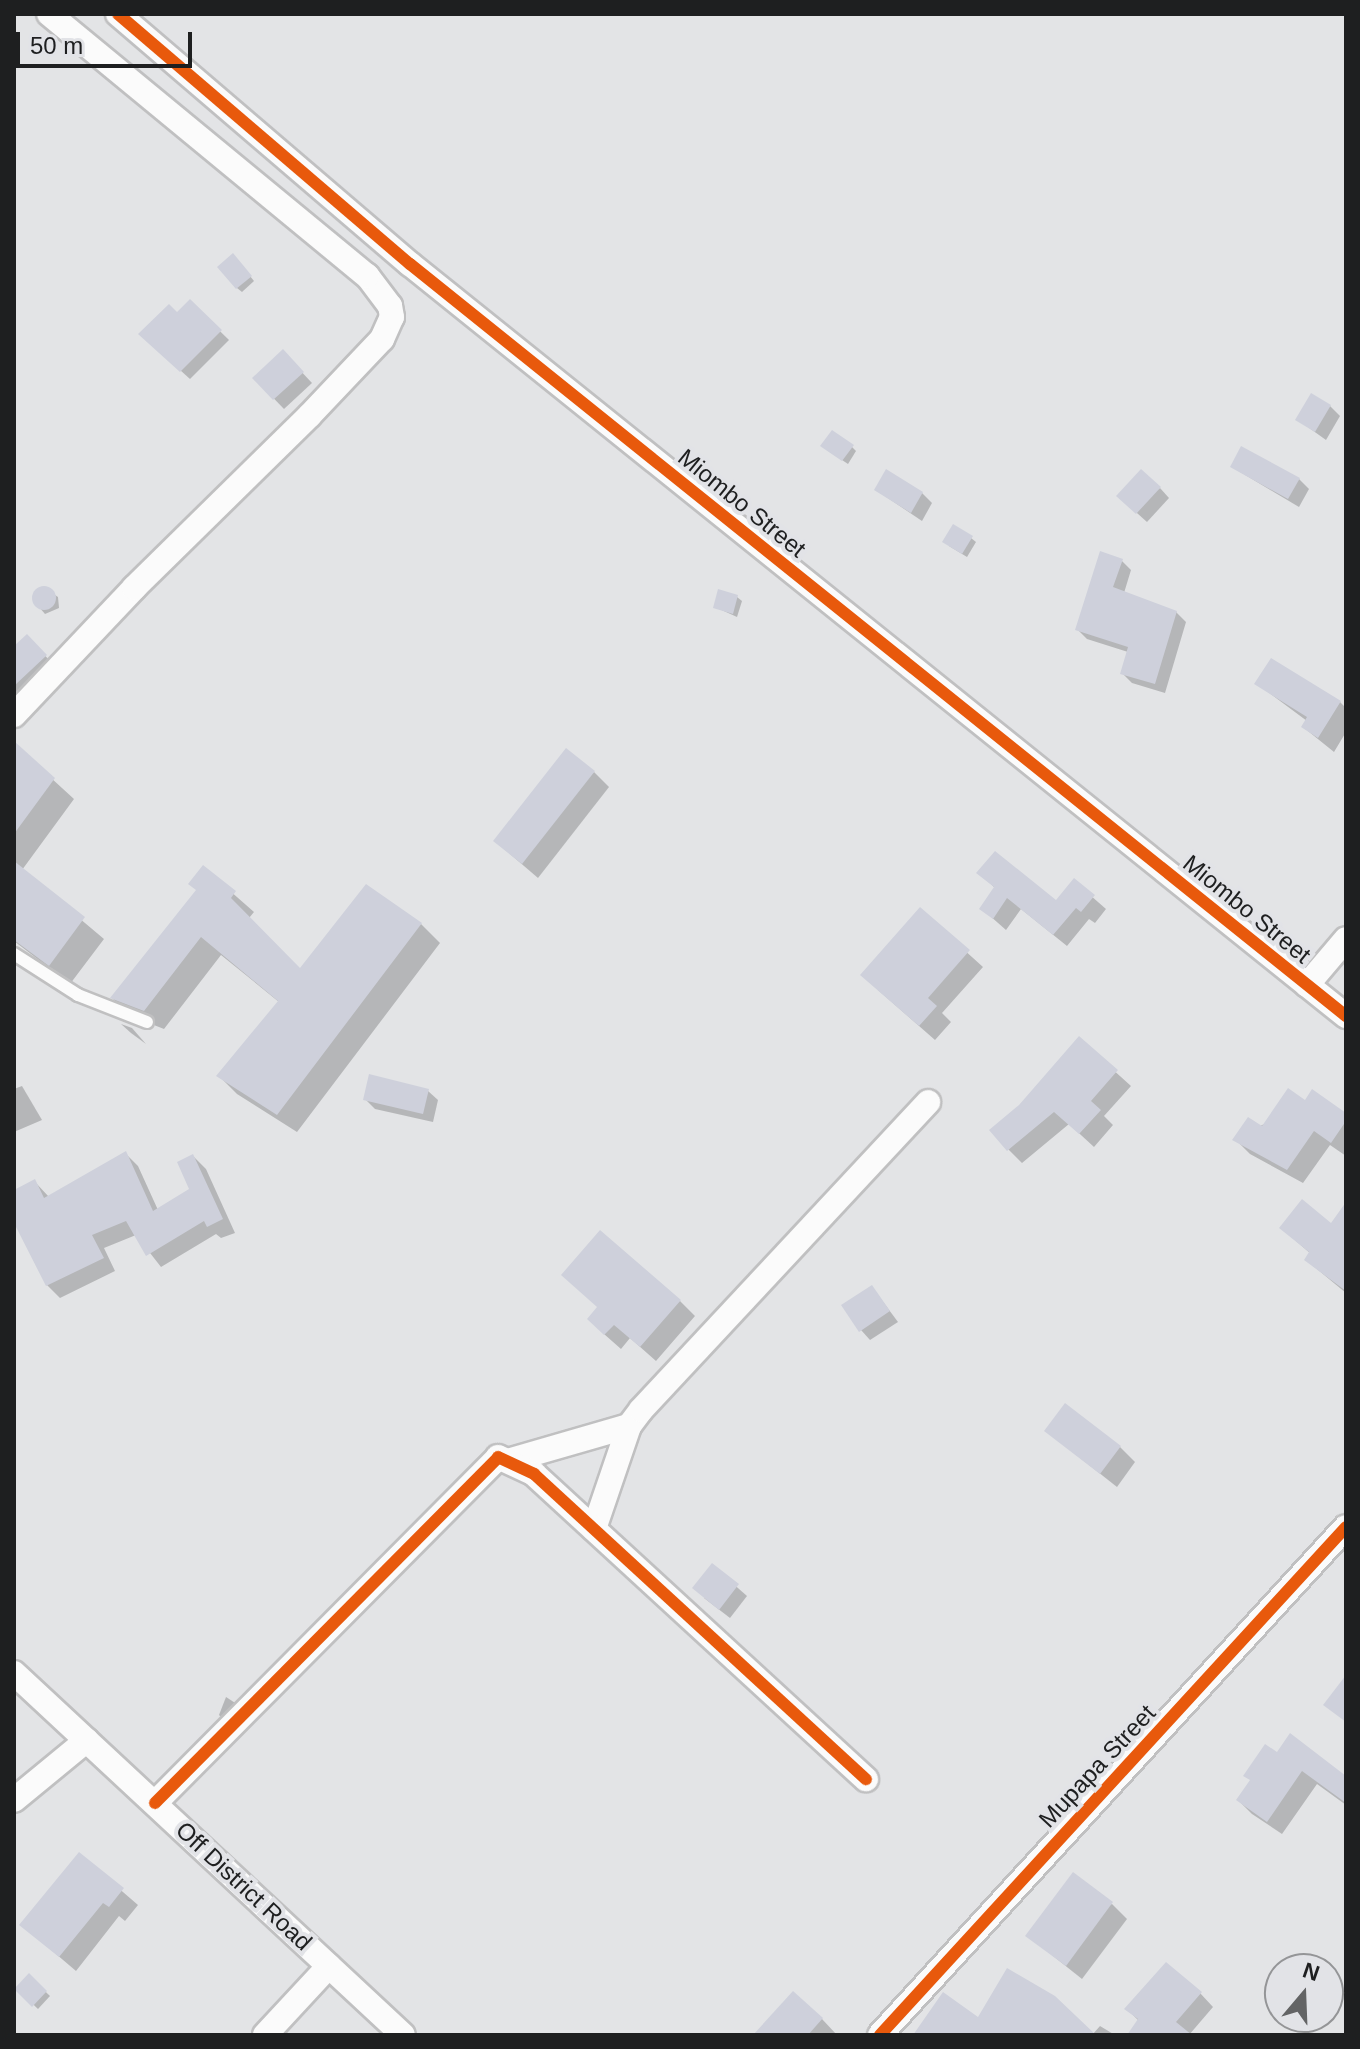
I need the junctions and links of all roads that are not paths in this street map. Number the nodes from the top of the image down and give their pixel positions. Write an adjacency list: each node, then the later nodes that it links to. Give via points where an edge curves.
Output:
1 (49, 14): 3 (street, via 367,276 390,306 392,317 382,339 309,416)
2 (118, 14): 6 (street, Miombo Street, via 410,264)
3 (14, 715)
4 (1346, 939): 6 (street)
5 (14, 954): 8 (lane, via 66,989)
6 (1307, 985): 7 (street, Miombo Street)
7 (1346, 1016)
8 (147, 1022)
9 (928, 1102): 10 (street, via 684,1359)
10 (629, 1426): 11 (street); 13 (street)
11 (511, 1460): 13 (street); 18 (street, via 498,1457 485,1465)
12 (1346, 1527): 22 (street, Mupapa Street)
13 (594, 1529): 16 (street)
14 (14, 1673): 15 (street, Off District Road)
15 (87, 1740): 17 (street); 18 (street, Off District Road)
16 (866, 1779)
17 (14, 1800)
18 (155, 1803): 19 (street, Off District Road)
19 (329, 1966): 20 (street); 21 (street, Off District Road)
20 (265, 2035)
21 (403, 2035)
22 (880, 2035)

